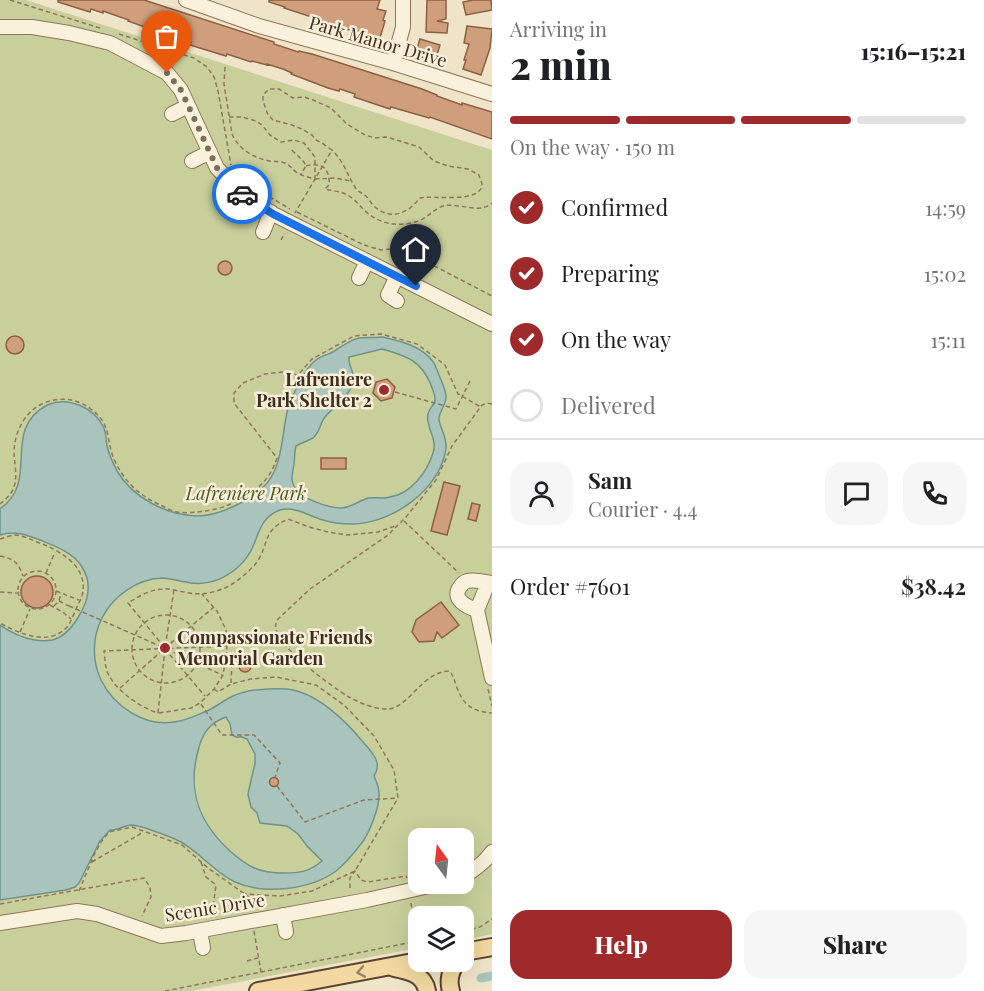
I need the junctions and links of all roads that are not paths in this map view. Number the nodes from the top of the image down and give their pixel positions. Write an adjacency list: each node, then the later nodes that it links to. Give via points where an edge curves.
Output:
1 (186, 0): 4 (street, Park Manor Drive, via 259,26)
2 (403, 0): 4 (street, via 403,27)
3 (0, 27): 6 (street, via 32,27 110,43 167,73)
4 (393, 63): 5 (street, Park Manor Drive)
5 (492, 94)
6 (188, 106): 7 (street); 8 (street)
7 (172, 114)
8 (210, 152): 9 (street); 10 (street, via 217,168 244,196)
9 (192, 161)
10 (271, 212): 11 (street); 12 (street, via 293,217)
11 (263, 232)
12 (367, 261): 13 (street); 14 (street)
13 (397, 276): 15 (street, via 388,295); 16 (street)
14 (359, 278)
15 (397, 301)
16 (492, 324)
17 (490, 583): 18 (street); 18 (street, via 471,580 460,586 460,601)
18 (477, 610): 19 (street)
19 (492, 678)
20 (492, 852): 21 (street)
21 (474, 869)
22 (408, 891): 23 (street, Scenic Drive)
23 (283, 915): 25 (street, Scenic Drive); 26 (street)
24 (0, 923): 25 (street, Scenic Drive, via 77,911 161,936)
25 (200, 931): 28 (street)
26 (286, 932)
27 (492, 947): 29 (main road)
28 (202, 948)
29 (474, 952)
30 (408, 963): 31 (main road)
31 (389, 966): 33 (main road, one-way to 33); 34 (main road, via 421,977)
32 (452, 972): 35 (main road)
33 (258, 991)
34 (427, 991)
35 (451, 991)

